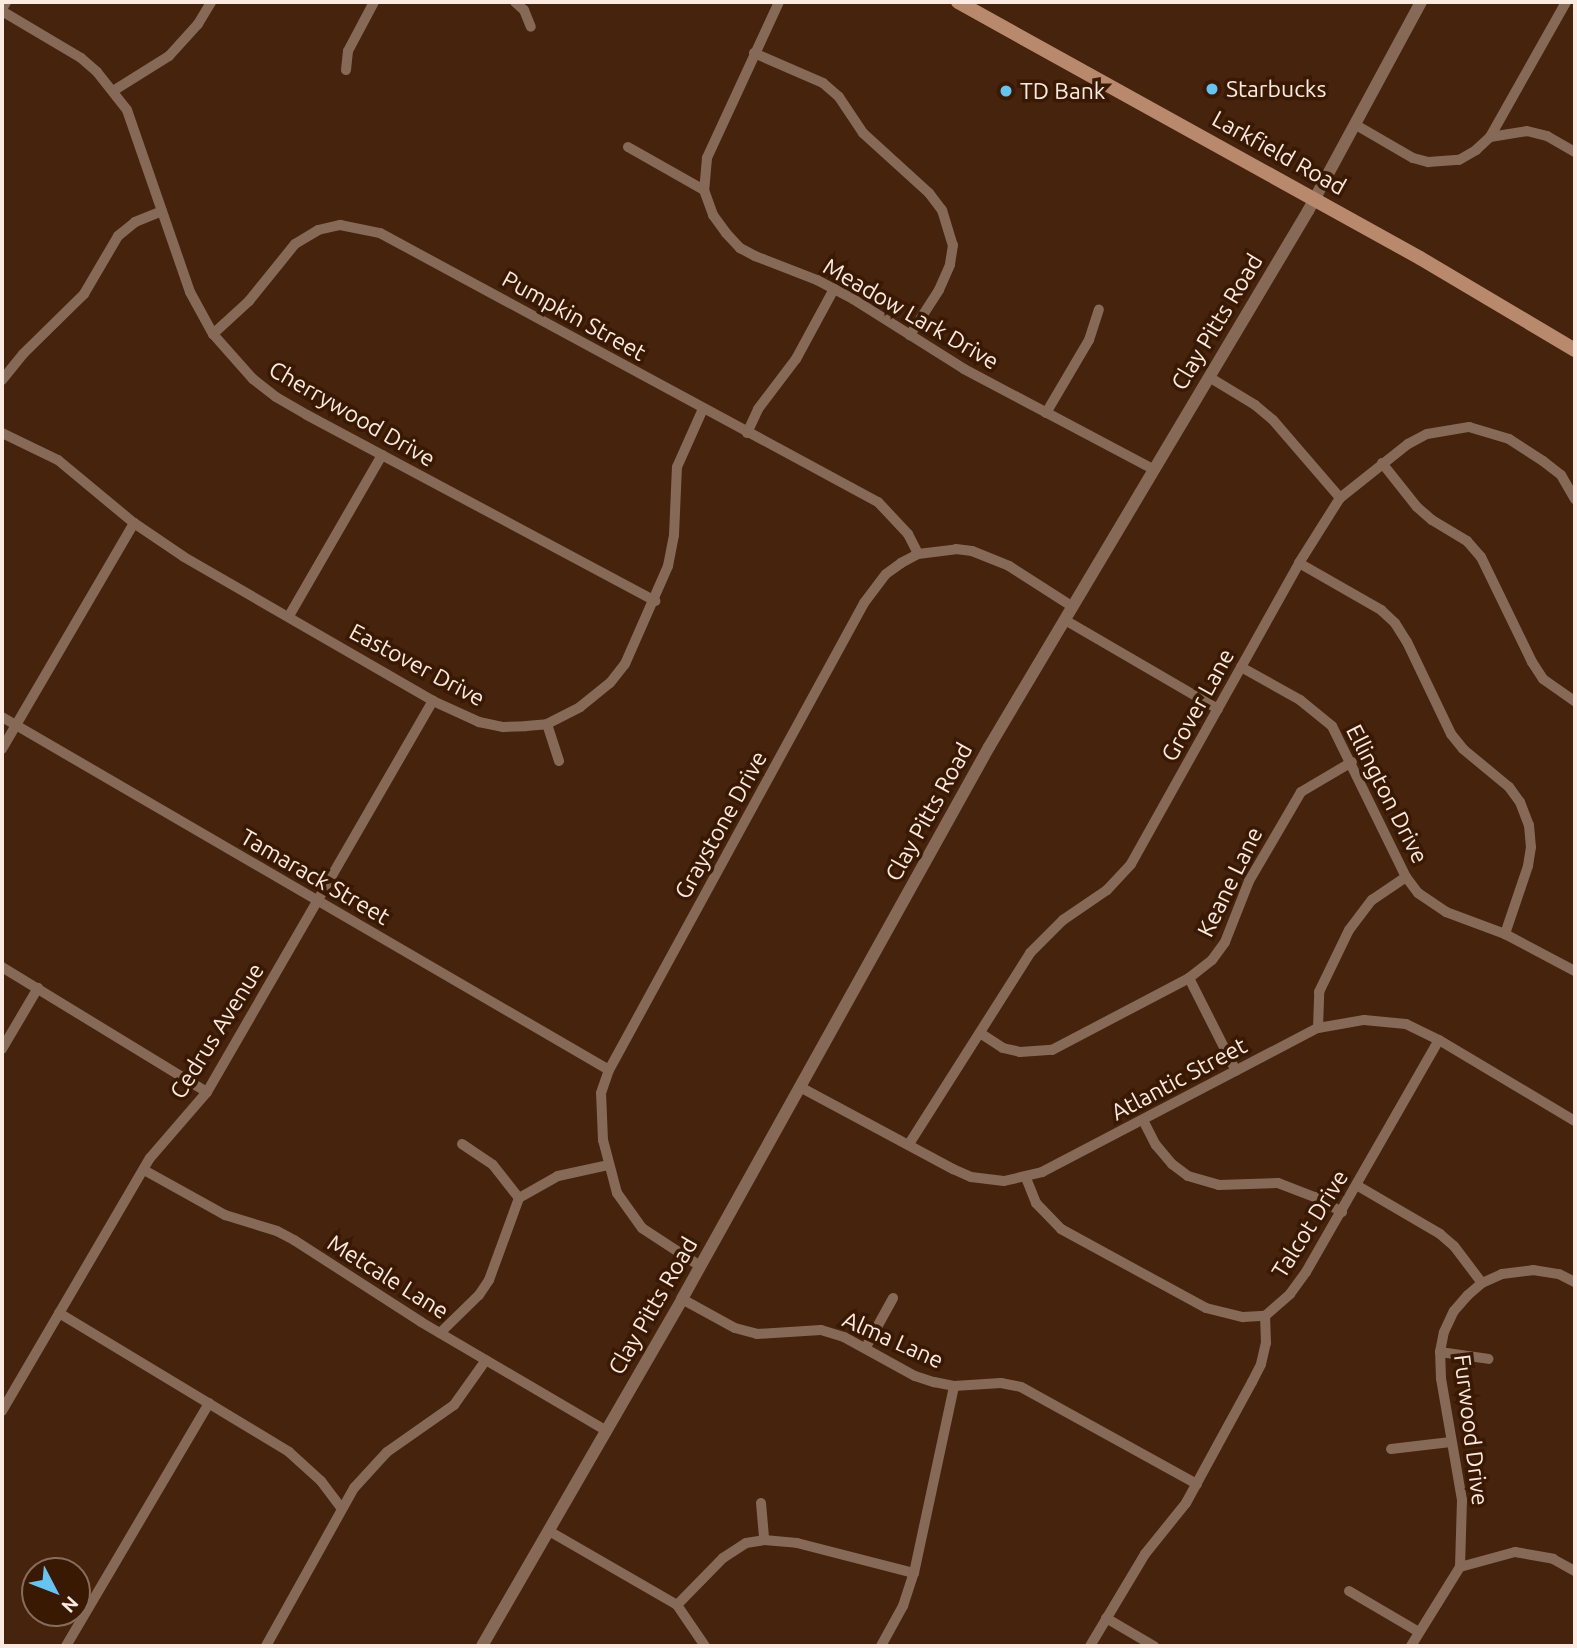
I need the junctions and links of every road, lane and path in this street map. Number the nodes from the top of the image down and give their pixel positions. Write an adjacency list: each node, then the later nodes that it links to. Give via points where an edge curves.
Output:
1 (5, 2): 9 (street)
2 (211, 2): 13 (street, via 169,56)
3 (374, 2): 12 (street, via 348,51)
4 (514, 2): 10 (street, via 524,10)
5 (779, 2): 11 (street)
6 (958, 2): 19 (main road, Larkfield Road)
7 (1421, 2): 14 (street, Clay Pitts Road)
8 (1566, 2): 15 (street)
9 (2, 9): 13 (street, Cherrywood Drive, via 81,58)
10 (531, 27)
11 (754, 53): 18 (street, via 707,158); 24 (street, via 823,83 839,97 863,133 942,210 953,245 950,265)
12 (346, 70)
13 (113, 90): 20 (street, Cherrywood Drive, via 127,110)
14 (1356, 125): 15 (street, via 1428,162 1459,160); 19 (street, Clay Pitts Road)
15 (1490, 137): 17 (street, via 1527,131)
16 (628, 147): 18 (street)
17 (1575, 152)
18 (704, 190): 21 (street, Meadow Lark Drive, via 713,215 740,248)
19 (1314, 199): 25 (main road, Larkfield Road); 26 (street, Clay Pitts Road)
20 (162, 211): 23 (street, Cherrywood Drive, via 190,292); 27 (street, via 135,222 118,236 84,294)
21 (834, 289): 24 (street, Meadow Lark Drive); 31 (street, via 796,359 758,409)
22 (1099, 310): 29 (street, via 1089,340)
23 (213, 334): 28 (street, Pumpkin Street, via 249,301 295,244 318,230 340,225 361,228 398,243); 32 (street, Cherrywood Drive, via 239,366 275,397)
24 (910, 335): 29 (street, Meadow Lark Drive)
25 (1575, 350)
26 (1209, 377): 34 (street, Clay Pitts Road); 35 (street, via 1273,420)
27 (2, 380)
28 (703, 409): 31 (street, Pumpkin Street); 40 (street, Eastover Drive, via 677,467 674,535)
29 (1046, 413): 34 (street, Meadow Lark Drive)
30 (2, 433): 37 (street, Eastover Drive, via 58,460)
31 (747, 433): 38 (street, Pumpkin Street, via 878,502 908,534)
32 (382, 455): 40 (street, Cherrywood Drive); 42 (street)
33 (1382, 463): 35 (street, Grover Lane); 36 (street, Grover Lane, via 1427,433 1469,427 1509,439 1543,461 1561,475); 46 (street, via 1417,507 1467,541 1480,557 1532,662 1544,679)
34 (1153, 470): 41 (street, Clay Pitts Road)
35 (1340, 498): 39 (street, Grover Lane)
36 (1575, 499)
37 (134, 523): 42 (street, Eastover Drive); 50 (street)
38 (918, 554): 41 (street, Graystone Drive, via 972,551 1009,566); 65 (street, Graystone Drive, via 886,574 864,603)
39 (1299, 563): 44 (street, Grover Lane); 56 (street, via 1381,610 1395,623 1451,734 1520,802 1531,846)
40 (655, 601): 49 (street, Eastover Drive, via 625,664 610,683 580,707)
41 (1073, 607): 43 (street, Clay Pitts Road)
42 (289, 616): 45 (street, Eastover Drive)
43 (1065, 620): 47 (street); 67 (street, Clay Pitts Road)
44 (1241, 667): 47 (street, Grover Lane); 53 (street, Ellington Drive, via 1317,711 1332,726)
45 (433, 701): 49 (street, Eastover Drive, via 479,722); 55 (street, Cedrus Avenue)
46 (1575, 701)
47 (1218, 709): 62 (street, Grover Lane, via 1130,864 1107,890 1063,920 1039,944)
48 (2, 717): 50 (street, Tamarack Street)
49 (547, 724): 52 (street)
50 (16, 725): 51 (street); 55 (street, Tamarack Street)
51 (2, 749)
52 (559, 761)
53 (1352, 762): 54 (street, Ellington Drive); 59 (street, Keane Lane, via 1301,792 1249,881 1225,942 1212,960)
54 (1406, 877): 56 (street, Ellington Drive, via 1418,893 1446,912); 61 (street, via 1372,900 1349,930 1319,992)
55 (318, 901): 65 (street, Tamarack Street); 68 (street, Cedrus Avenue)
56 (1505, 934): 58 (street, Ellington Drive)
57 (2, 967): 60 (street)
58 (1575, 971)
59 (1189, 978): 62 (street, Keane Lane, via 1052,1050 1003,1048); 66 (street)
60 (38, 988): 64 (street); 68 (street)
61 (1318, 1028): 63 (street, Atlantic Street, via 1382,1021 1406,1024); 66 (street, Atlantic Street)
62 (980, 1032): 72 (street, Grover Lane)
63 (1439, 1040): 70 (street, Atlantic Street); 76 (street, Talcot Drive)
64 (2, 1049)
65 (609, 1070): 73 (street, Graystone Drive, via 601,1093 600,1118)
66 (1236, 1070): 69 (street, Atlantic Street)
67 (800, 1087): 72 (street, Atlantic Street); 79 (street, Clay Pitts Road)
68 (207, 1092): 74 (street, Cedrus Avenue, via 159,1144)
69 (1143, 1120): 75 (street, Atlantic Street); 78 (street, via 1156,1145 1188,1175 1219,1185 1278,1183)
70 (1575, 1121)
71 (462, 1144): 77 (street, via 493,1165)
72 (909, 1144): 75 (street, Atlantic Street, via 971,1177)
73 (608, 1165): 77 (street, via 558,1176); 79 (street, Graystone Drive, via 617,1193 642,1228)
74 (144, 1170): 84 (street, Cedrus Avenue); 86 (street, Metcale Lane, via 225,1215 295,1240)
75 (1026, 1178): 85 (street, via 1036,1203 1061,1228 1206,1308)
76 (1358, 1186): 78 (street, Talcot Drive); 81 (street, via 1440,1234)
77 (519, 1198): 86 (street, via 489,1280)
78 (1342, 1212): 85 (street, Talcot Drive, via 1299,1283)
79 (701, 1266): 83 (street, Clay Pitts Road)
80 (1575, 1282): 81 (street, Furwood Drive, via 1533,1270 1502,1274)
81 (1482, 1283): 88 (street, Furwood Drive, via 1454,1311)
82 (893, 1298): 87 (street)
83 (682, 1299): 87 (street, Alma Lane, via 735,1328 757,1334 821,1330); 94 (street, Clay Pitts Road)
84 (60, 1313): 92 (street); 93 (street, Cedrus Avenue)
85 (1265, 1316): 97 (street, via 1261,1364)
86 (440, 1333): 90 (street, Metcale Lane)
87 (866, 1347): 91 (street, Alma Lane, via 915,1376)
88 (1440, 1352): 89 (street); 95 (street, Furwood Drive)
89 (1489, 1359)
90 (486, 1360): 94 (street, Metcale Lane); 99 (street, via 454,1405 387,1452)
91 (954, 1386): 97 (street, Alma Lane, via 1001,1383 1021,1387); 104 (street)
92 (209, 1403): 99 (street, via 307,1465); 109 (street)
93 (2, 1411)
94 (605, 1430): 100 (street, Clay Pitts Road)
95 (1451, 1442): 96 (street); 102 (street, Furwood Drive, via 1462,1500)
96 (1391, 1449)
97 (1197, 1484): 107 (street, via 1145,1553)
98 (761, 1503): 101 (street)
99 (341, 1508): 110 (street)
100 (549, 1531): 106 (street); 111 (street, Clay Pitts Road)
101 (764, 1540): 104 (street, via 797,1543); 106 (street, via 746,1543 723,1558)
102 (1460, 1567): 103 (street, via 1516,1552 1545,1556); 108 (street)
103 (1575, 1569)
104 (914, 1573): 113 (street, via 903,1606)
105 (1349, 1591): 108 (street)
106 (677, 1605): 112 (street)
107 (1106, 1618): 114 (street); 115 (street)
108 (1419, 1632): 116 (street)
109 (66, 1646)
110 (266, 1646)
111 (482, 1646)
112 (705, 1646)
113 (881, 1646)
114 (1090, 1646)
115 (1154, 1646)
116 (1411, 1646)

